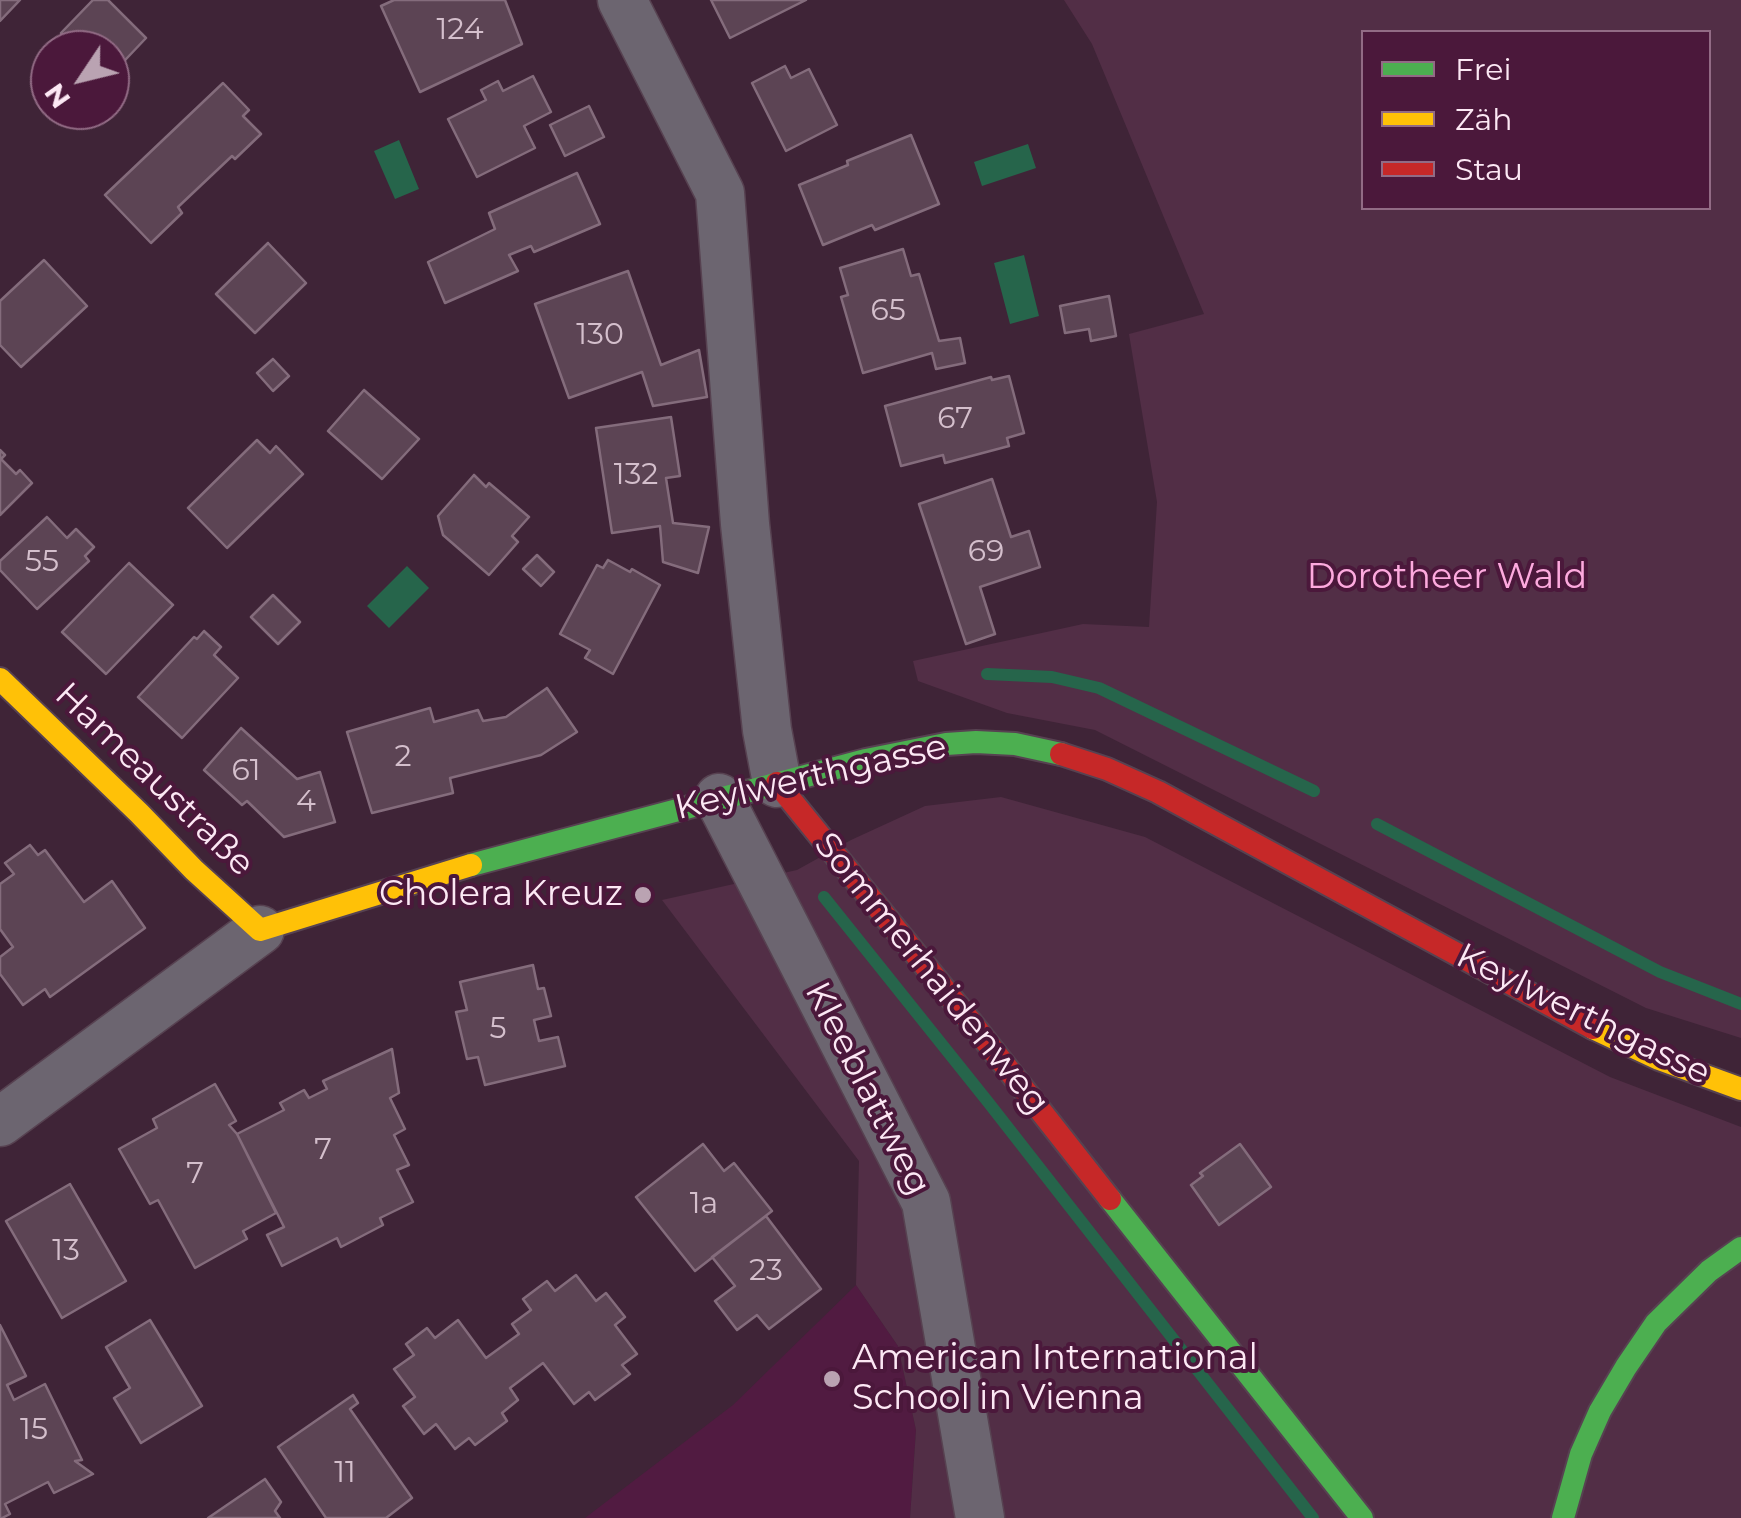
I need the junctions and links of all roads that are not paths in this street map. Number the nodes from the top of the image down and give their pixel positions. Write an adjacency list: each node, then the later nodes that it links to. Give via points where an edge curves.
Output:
1 (622, 0): 3 (street, Sommerhaidenweg, via 720,193 746,524)
2 (0, 680): 5 (main road, Hameaustraße)
3 (777, 782): 4 (main road, Keylwerthgasse); 6 (main road, Keylwerthgasse, via 910,750 976,742 1015,744 1092,764 1158,792 1596,1028); 10 (main road, Sommerhaidenweg)
4 (719, 798): 5 (main road, Keylwerthgasse); 9 (street, Kleeblattweg, via 926,1202)
5 (260, 930): 7 (street, Keylwerthgasse)
6 (1741, 1089)
7 (0, 1122)
8 (1741, 1248): 11 (main road, via 1656,1323 1626,1368 1581,1454)
9 (980, 1518)
10 (1362, 1518)
11 (1563, 1518)

